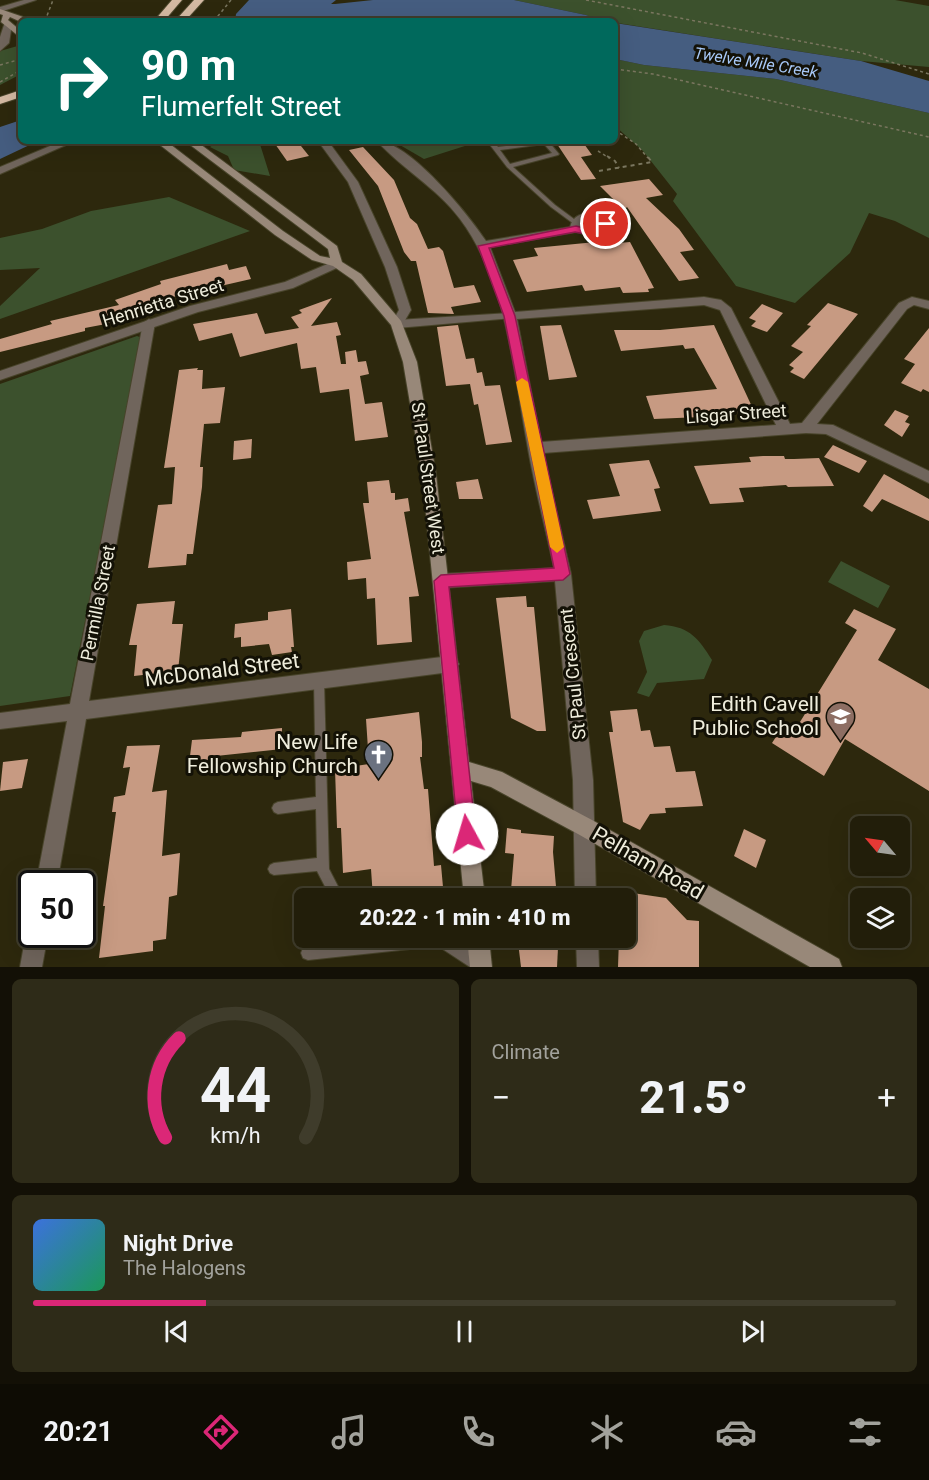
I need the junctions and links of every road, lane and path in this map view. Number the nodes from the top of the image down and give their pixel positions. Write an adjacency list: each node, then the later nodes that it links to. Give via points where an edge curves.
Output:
1 (32, 0): 7 (street)
2 (53, 0): 9 (path)
3 (177, 0): 10 (highway)
4 (199, 0): 11 (highway)
5 (231, 0): 12 (path)
6 (586, 0): 19 (path, via 862,53)
7 (4, 15): 8 (main road); 13 (main road); 14 (street, via 5,43)
8 (22, 18)
9 (46, 18)
10 (162, 18)
11 (183, 18)
12 (216, 18)
13 (18, 31)
14 (0, 48)
15 (18, 60): 16 (path)
16 (0, 65)
17 (618, 69): 26 (path)
18 (18, 72): 20 (path)
19 (929, 74)
20 (0, 82)
21 (18, 94): 22 (highway)
22 (0, 101)
23 (18, 104): 24 (highway)
24 (0, 111)
25 (618, 132): 38 (path, via 652,162)
26 (929, 137)
27 (63, 144): 39 (street)
28 (164, 144): 43 (main road, St Paul Street West, via 279,233 316,258)
29 (194, 144): 43 (main road, St Paul Street West, via 333,248)
30 (325, 144): 47 (street, via 353,182 391,267 405,310)
31 (386, 144): 42 (street, St Paul Crescent, via 428,178 463,215)
32 (492, 144): 35 (lane)
33 (527, 144): 35 (lane)
34 (548, 144): 37 (lane, via 556,154)
35 (496, 149): 37 (lane)
36 (598, 151): 38 (path)
37 (508, 166): 41 (lane)
38 (619, 168): 40 (path)
39 (0, 171)
40 (599, 171)
41 (576, 226): 42 (street)
42 (483, 246): 45 (street, St Paul Crescent)
43 (337, 264): 46 (street, Henrietta Street, via 289,285); 47 (main road, St Paul Street West, via 357,278)
44 (929, 305): 49 (street, via 912,301 903,306)
45 (510, 316): 47 (street); 50 (street, via 717,303 725,308); 51 (street, St Paul Crescent)
46 (150, 323): 48 (street, Henrietta Street); 57 (street, Permilla Street)
47 (397, 324): 54 (main road, St Paul Street West, via 410,362 422,424)
48 (0, 376)
49 (806, 428): 50 (street, Lisgar Street); 52 (street, Lisgar Street, via 828,429)
50 (786, 430): 51 (street, Lisgar Street)
51 (535, 448): 53 (street, St Paul Crescent)
52 (929, 477)
53 (563, 574): 54 (street); 62 (street, St Paul Crescent, via 584,780)
54 (441, 581): 55 (main road, St Paul Street West)
55 (450, 664): 56 (street, McDonald Street); 59 (main road, St Paul Street West)
56 (319, 681): 57 (street, McDonald Street); 60 (lane)
57 (77, 712): 58 (street, McDonald Street); 64 (street, Permilla Street)
58 (0, 721)
59 (460, 769): 62 (main road, Pelham Road, via 495,779); 67 (main road, St Paul Street West)
60 (321, 802): 61 (lane); 63 (lane)
61 (278, 808)
62 (585, 827): 68 (street, St Paul Crescent); 78 (main road, Pelham Road)
63 (323, 864): 65 (lane); 66 (lane)
64 (49, 870)
65 (274, 870)
66 (333, 888)
67 (473, 888)
68 (586, 888)
69 (34, 948): 75 (street)
70 (329, 948): 74 (lane)
71 (455, 948): 76 (lane)
72 (479, 948): 76 (main road)
73 (587, 948): 77 (street)
74 (308, 953)
75 (31, 967)
76 (481, 967)
77 (588, 967)
78 (831, 967)

